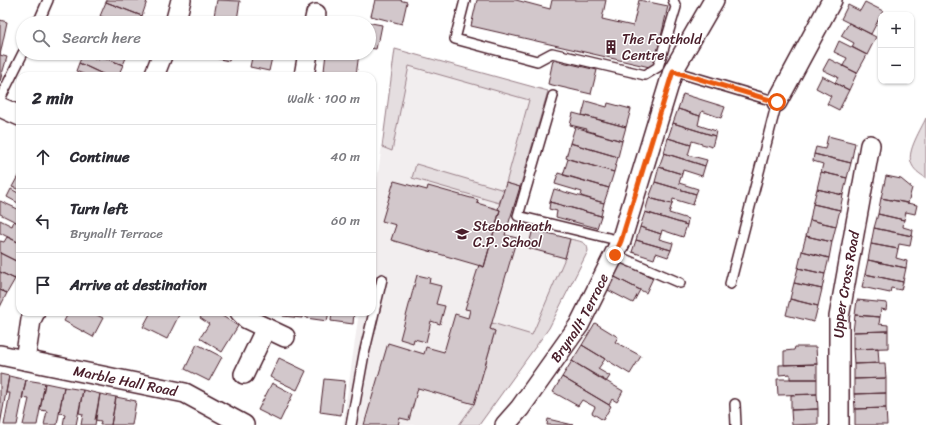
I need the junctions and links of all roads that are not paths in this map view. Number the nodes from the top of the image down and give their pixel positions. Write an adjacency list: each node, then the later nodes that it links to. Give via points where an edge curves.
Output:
1 (48, 0): 7 (lane)
2 (181, 0): 8 (street)
3 (465, 0): 4 (lane, via 455,39 537,61 552,53 645,75 658,67 676,6)
4 (673, 0)
5 (714, 0): 12 (street, Brynallt Terrace)
6 (832, 0): 17 (street)
7 (41, 16)
8 (177, 16)
9 (20, 60): 16 (lane)
10 (160, 60): 13 (street)
11 (307, 60): 14 (street)
12 (673, 71): 17 (lane); 21 (street, Brynallt Terrace)
13 (156, 72)
14 (305, 72)
15 (553, 96): 21 (lane, via 518,216)
16 (0, 99)
17 (777, 102): 24 (lane)
18 (0, 107): 19 (street)
19 (16, 114)
20 (870, 145): 39 (street, Upper Cross Road, via 839,317)
21 (618, 248): 23 (lane); 37 (street, Brynallt Terrace, via 579,325)
22 (382, 279): 25 (lane)
23 (680, 284)
24 (730, 284)
25 (376, 304)
26 (33, 316): 32 (street)
27 (243, 316): 29 (street)
28 (373, 316): 36 (lane)
29 (266, 328): 30 (street); 33 (street)
30 (284, 337)
31 (0, 355): 32 (street, Marble Hall Road)
32 (25, 360): 35 (street, Marble Hall Road, via 185,393)
33 (244, 374)
34 (735, 404): 38 (lane)
35 (244, 425)
36 (352, 425)
37 (505, 425)
38 (736, 425)
39 (839, 425)

